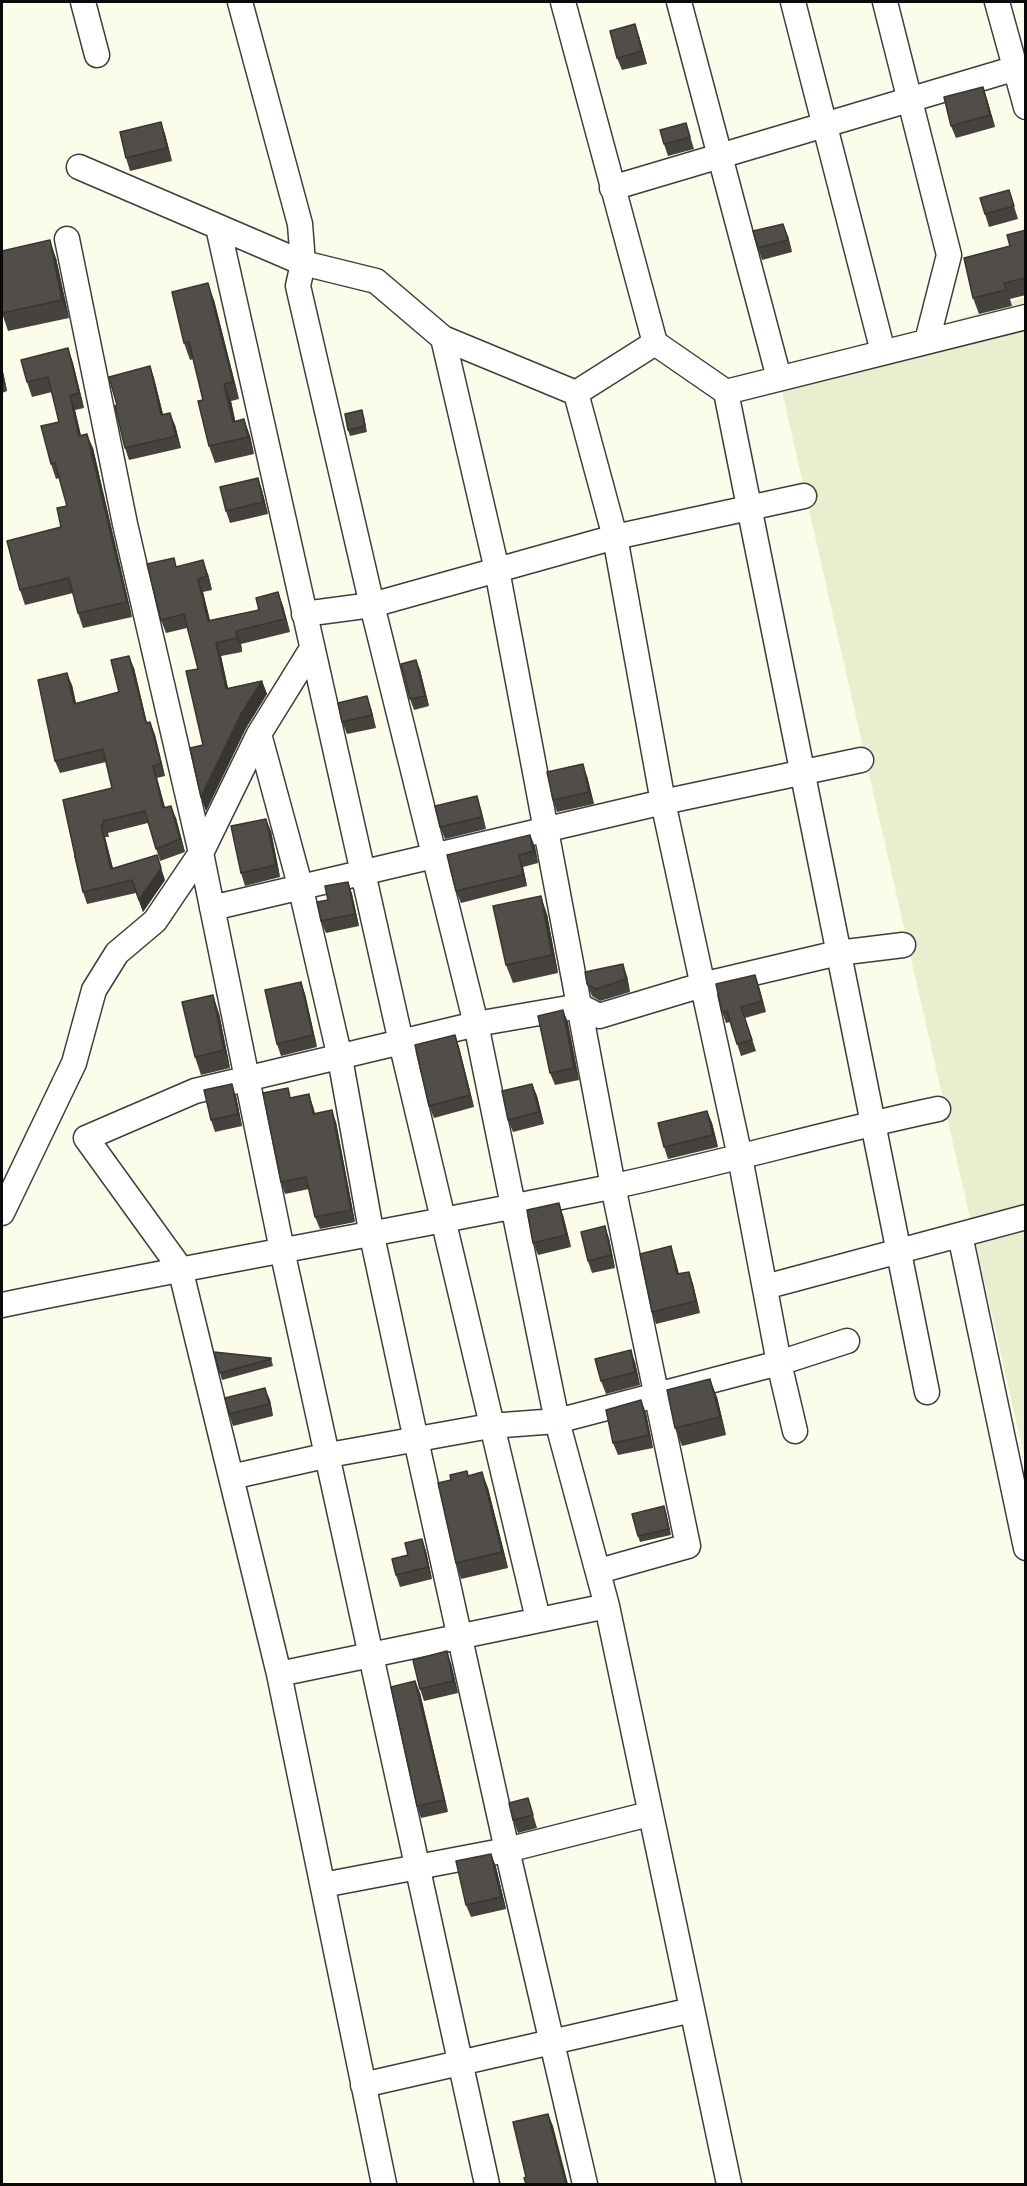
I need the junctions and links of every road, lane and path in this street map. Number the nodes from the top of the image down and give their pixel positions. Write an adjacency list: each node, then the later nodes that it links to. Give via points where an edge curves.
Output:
1 (83, 2): 8 (street)
2 (240, 2): 18 (street, via 300,224)
3 (563, 2): 15 (street)
4 (679, 2): 13 (street)
5 (793, 2): 12 (street)
6 (885, 2): 10 (street)
7 (996, 2): 9 (street)
8 (98, 55)
9 (1013, 69): 10 (street); 11 (street)
10 (908, 100): 12 (street); 21 (street, via 949,255)
11 (1026, 107)
12 (825, 125): 13 (street); 23 (street)
13 (719, 156): 15 (street); 24 (street)
14 (79, 167): 16 (street)
15 (612, 188): 22 (street)
16 (218, 226): 18 (street); 32 (street)
17 (67, 239): 39 (street, via 125,524)
18 (303, 263): 20 (street, via 376,281); 31 (street, via 298,286)
19 (1026, 317): 21 (street)
20 (442, 338): 26 (street); 30 (street)
21 (927, 341): 23 (street)
22 (655, 343): 25 (street); 26 (street)
23 (883, 352): 24 (street)
24 (779, 378): 25 (street)
25 (726, 392): 28 (street)
26 (576, 393): 29 (street)
27 (804, 496): 28 (street)
28 (749, 508): 29 (street); 36 (street)
29 (615, 537): 30 (street); 37 (street)
30 (497, 570): 31 (street); 38 (street)
31 (372, 605): 32 (street); 40 (street)
32 (304, 614): 33 (street)
33 (311, 650): 34 (street); 41 (street)
34 (259, 734): 39 (street); 42 (street)
35 (861, 760): 36 (street)
36 (803, 773): 37 (street); 45 (street)
37 (663, 802): 38 (street); 46 (street)
38 (545, 831): 40 (street); 47 (street)
39 (201, 853): 43 (street); 57 (street, via 155,921 117,954 94,990 74,1063)
40 (435, 857): 41 (street); 48 (street)
41 (362, 873): 42 (street); 49 (street)
42 (300, 885): 43 (street); 50 (street)
43 (212, 908): 51 (street)
44 (903, 945): 45 (street)
45 (838, 952): 46 (street); 53 (street)
46 (702, 985): 47 (street, via 599,1016); 54 (street)
47 (580, 1006): 48 (street); 55 (street)
48 (476, 1024): 49 (street); 56 (street)
49 (400, 1042): 50 (street); 59 (street)
50 (340, 1058): 51 (street); 61 (street)
51 (245, 1081): 62 (street); 64 (street, via 195,1092 86,1138)
52 (938, 1109): 53 (street)
53 (873, 1122): 54 (street); 63 (street)
54 (740, 1157): 55 (street); 65 (street)
55 (613, 1186): 56 (street); 70 (street)
56 (514, 1207): 59 (street); 71 (street)
57 (2, 1213)
58 (1026, 1216): 60 (street)
59 (443, 1221): 61 (street); 72 (street)
60 (960, 1235): 63 (street); 77 (street)
61 (372, 1236): 62 (street); 74 (street)
62 (282, 1250): 64 (street); 75 (street)
63 (899, 1251): 65 (street); 69 (street)
64 (180, 1268): 66 (street); 76 (street)
65 (765, 1287): 68 (street)
66 (2, 1305)
67 (846, 1341): 68 (street)
68 (779, 1363): 70 (street); 73 (street)
69 (927, 1392)
70 (656, 1395): 71 (street); 78 (street, via 688,1546)
71 (557, 1421): 72 (street); 78 (street)
72 (490, 1426): 74 (street); 80 (street)
73 (795, 1431)
74 (416, 1440): 75 (street); 81 (street)
75 (329, 1455): 76 (street); 82 (street)
76 (231, 1477): 83 (street)
77 (1026, 1548)
78 (599, 1571): 79 (street)
79 (607, 1606): 80 (street); 84 (street)
80 (538, 1619): 81 (street)
81 (461, 1635): 82 (street); 85 (street)
82 (372, 1655): 83 (street); 86 (street)
83 (279, 1674): 87 (street)
84 (650, 1814): 85 (street); 88 (street)
85 (507, 1850): 86 (street); 89 (street)
86 (418, 1866): 87 (street); 90 (street)
87 (323, 1885): 91 (street)
88 (692, 2010): 89 (street); 95 (street)
89 (553, 2042): 90 (street); 94 (street)
90 (459, 2063): 91 (street); 93 (street)
91 (363, 2085): 92 (street)
92 (384, 2184)
93 (487, 2184)
94 (585, 2184)
95 (729, 2184)

